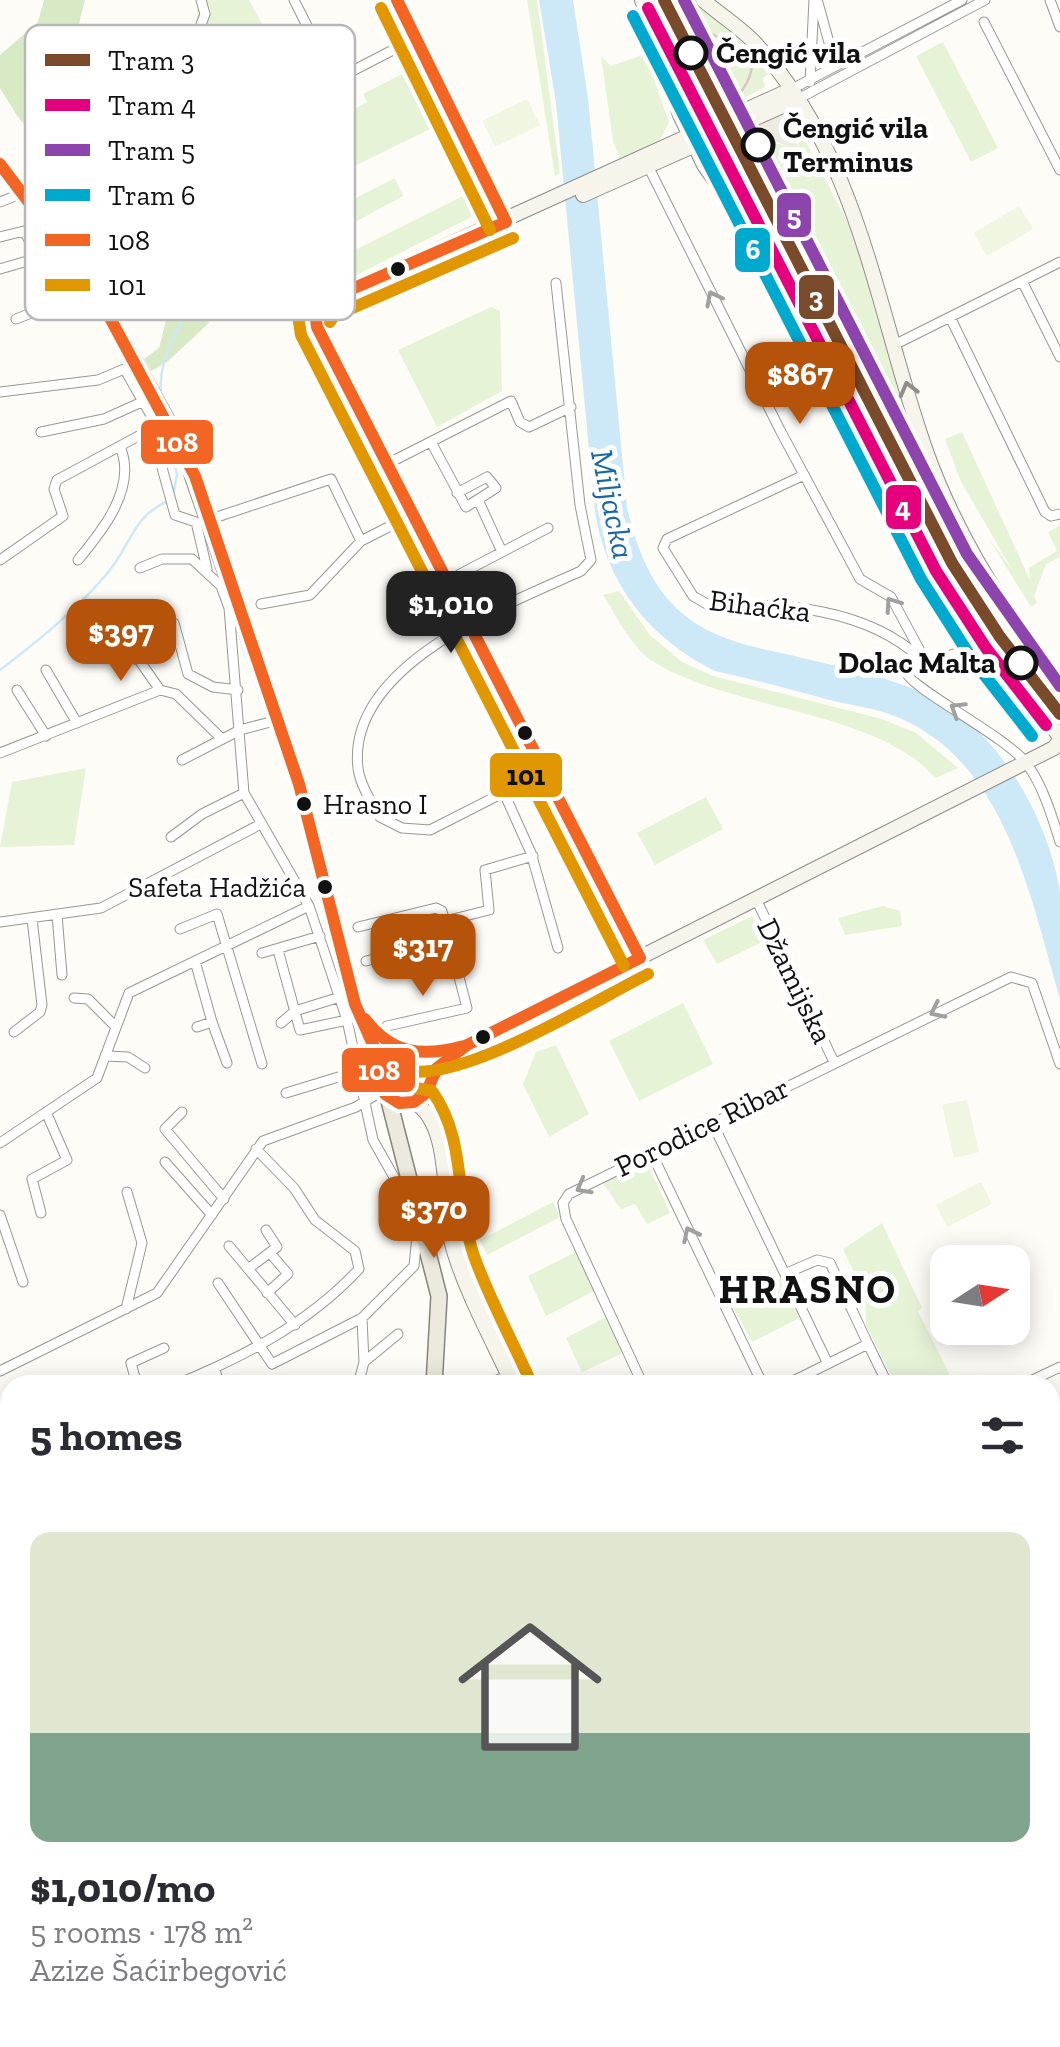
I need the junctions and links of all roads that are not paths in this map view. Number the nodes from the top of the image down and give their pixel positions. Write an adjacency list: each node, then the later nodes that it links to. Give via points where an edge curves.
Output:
1 (201, 0): 11 (street)
2 (294, 0): 12 (street)
3 (398, 0): 14 (street)
4 (642, 0): 19 (main road)
5 (704, 0): 18 (main road, via 758,46)
6 (816, 0): 15 (street, via 830,46 843,55); 17 (street)
7 (962, 0): 15 (street)
8 (1050, 0): 13 (street)
9 (978, 2): 18 (street)
10 (984, 22): 22 (street)
11 (201, 25)
12 (307, 25)
13 (1060, 26)
14 (416, 38): 16 (street); 27 (street)
15 (858, 53): 17 (street)
16 (355, 68)
17 (812, 79): 18 (street)
18 (793, 95): 19 (main road); 41 (main road, via 858,223)
19 (693, 143): 20 (main road); 23 (main road); 69 (main road, via 811,315 948,584)
20 (650, 168): 23 (main road); 52 (street, one-way to 20)
21 (2, 170): 24 (main road)
22 (1060, 170)
23 (611, 179): 27 (main road)
24 (23, 193): 25 (main road); 26 (street)
25 (25, 196)
26 (0, 202)
27 (506, 222): 35 (main road)
28 (25, 234): 29 (street)
29 (0, 237)
30 (25, 262): 32 (street)
31 (1060, 262): 33 (street)
32 (0, 269)
33 (1022, 280): 37 (street); 42 (street)
34 (556, 283): 46 (street)
35 (355, 288)
36 (25, 315): 38 (street)
37 (950, 317): 41 (street); 55 (street, via 1045,512)
38 (16, 319)
39 (106, 320): 43 (main road)
40 (316, 320): 51 (main road)
41 (896, 344): 73 (main road, one-way to 41, via 1000,602 950,510)
42 (1060, 356)
43 (130, 366): 44 (street, via 98,380); 45 (street); 77 (main road, via 195,476)
44 (0, 392)
45 (144, 401): 47 (street, via 156,426); 48 (street, via 104,420)
46 (571, 406): 49 (street, via 529,428 510,401); 68 (street, via 592,556 582,570)
47 (152, 431): 50 (street); 64 (street, via 175,515 196,522)
48 (40, 432)
49 (431, 442): 51 (street); 53 (street)
50 (120, 448): 61 (street, via 56,480 63,516); 62 (street, via 124,486)
51 (387, 464): 56 (main road)
52 (804, 475): 71 (street, one-way to 52, via 892,598 860,579); 71 (street, Bihaćka, via 667,539 663,548 686,586 712,607 808,607 902,641)
53 (457, 493): 54 (street, via 466,507); 54 (street, via 490,477 496,490)
54 (479, 502): 60 (street)
55 (1060, 514)
56 (412, 515): 59 (street); 68 (main road)
57 (220, 516): 59 (street, via 331,479)
58 (548, 528): 60 (street)
59 (361, 542): 66 (street, via 314,592)
60 (502, 552): 65 (street)
61 (0, 560)
62 (78, 560)
63 (140, 568): 64 (street, via 192,559)
64 (208, 572): 76 (street, via 230,608)
65 (460, 574)
66 (261, 604)
67 (174, 623): 76 (street, via 188,674)
68 (467, 624): 86 (main road); 87 (street, via 416,656 379,699 362,731 358,769 380,817 430,830)
69 (985, 638): 71 (street, via 931,662); 82 (main road)
70 (114, 654): 75 (street, via 139,660)
71 (921, 659): 85 (street, one-way to 71, via 956,707 911,684 906,672)
72 (46, 670): 78 (street)
73 (1060, 684)
74 (17, 690): 80 (street)
75 (160, 690): 78 (street); 81 (street, via 174,691)
76 (238, 690): 79 (street)
77 (274, 721): 79 (street); 112 (main road, via 299,784)
78 (77, 723): 80 (street)
79 (240, 730): 81 (street); 88 (street)
80 (46, 736): 83 (street)
81 (222, 738): 84 (street)
82 (1058, 744): 85 (main road)
83 (0, 754)
84 (182, 760)
85 (1026, 762): 91 (street); 93 (main road)
86 (544, 772): 87 (street); 107 (main road)
87 (504, 792): 92 (street)
88 (244, 793): 89 (street); 90 (street)
89 (259, 825): 94 (street); 95 (street, via 120,900)
90 (171, 837)
91 (1060, 842)
92 (532, 856): 97 (street, via 484,870 488,910); 104 (street)
93 (756, 899): 107 (main road); 125 (street, Džamijska)
94 (309, 906): 101 (street); 103 (street)
95 (57, 915): 96 (street); 110 (street)
96 (32, 918): 98 (street); 120 (street, via 42,1005)
97 (444, 921): 99 (street, via 436,908); 102 (street)
98 (0, 922)
99 (358, 927)
100 (180, 929): 103 (street, via 215,913)
101 (320, 936): 105 (street); 112 (street)
102 (449, 940): 109 (street); 118 (street, via 467,1008)
103 (226, 946): 108 (street); 127 (street)
104 (558, 948)
105 (278, 950): 106 (street); 113 (street)
106 (262, 953)
107 (640, 958): 121 (main road)
108 (195, 961): 115 (street); 117 (street, via 129,993)
109 (366, 961)
110 (62, 975)
111 (74, 998): 117 (street, via 88,999)
112 (348, 1000): 113 (street); 114 (street); 122 (main road, via 380,1040); 130 (main road)
113 (294, 1010): 114 (street, via 302,1031); 116 (street)
114 (347, 1020): 131 (street)
115 (212, 1022): 119 (street); 126 (street)
116 (281, 1023)
117 (114, 1026): 123 (street)
118 (387, 1026)
119 (197, 1028)
120 (14, 1032)
121 (467, 1044): 124 (main road); 132 (main road)
122 (398, 1051): 124 (main road); 130 (main road)
123 (106, 1056): 129 (street, via 128,1057); 137 (street, via 97,1078)
124 (421, 1056): 132 (main road)
125 (834, 1062): 128 (street, Porodice Ribar, one-way to 125, via 1037,993 1026,980 1011,977); 139 (street, Porodice Ribar)
126 (227, 1064)
127 (262, 1064)
128 (1060, 1064)
129 (144, 1068)
130 (380, 1068): 134 (main road)
131 (358, 1072): 133 (street); 136 (street)
132 (430, 1082): 135 (main road); 176 (main road, via 452,1143 464,1250)
133 (286, 1093)
134 (385, 1094): 135 (main road); 136 (street); 141 (main road)
135 (410, 1102): 141 (main road, via 400,1118); 175 (main road, via 434,1125 452,1245)
136 (364, 1103): 142 (street, via 280,1133); 144 (street)
137 (46, 1112): 140 (street); 148 (street, via 67,1160 32,1180)
138 (182, 1112): 147 (street, via 164,1129)
139 (712, 1122): 143 (street, Porodice Ribar); 155 (street)
140 (0, 1143)
141 (401, 1144): 144 (street); 174 (main road, via 439,1296)
142 (256, 1149): 147 (street); 161 (street, via 315,1220 360,1259 359,1269 332,1298)
143 (651, 1152): 177 (street, Porodice Ribar, one-way to 177, via 569,1194 562,1210); 178 (street, one-way to 143)
144 (380, 1156): 160 (street, via 404,1190 418,1253 410,1271)
145 (165, 1162): 150 (street)
146 (128, 1192): 159 (street, via 142,1243)
147 (224, 1199): 150 (street)
148 (41, 1213)
149 (0, 1215): 156 (street)
150 (212, 1215): 159 (street, via 161,1290)
151 (266, 1230): 153 (street, via 277,1246)
152 (229, 1246): 154 (street)
153 (270, 1253): 154 (street); 158 (street, via 288,1274)
154 (248, 1269): 158 (street)
155 (787, 1273): 164 (street, via 817,1260 830,1263); 167 (street)
156 (23, 1282)
157 (218, 1283): 163 (street)
158 (267, 1294): 161 (street)
159 (126, 1309): 169 (street)
160 (362, 1318): 163 (street, via 276,1364); 166 (street)
161 (294, 1325): 163 (street)
162 (398, 1334): 166 (street)
163 (260, 1344): 168 (street)
164 (868, 1344): 167 (street); 180 (street)
165 (164, 1348): 170 (street, via 131,1363)
166 (364, 1362): 173 (street)
167 (828, 1364): 179 (street)
168 (214, 1368): 171 (street); 172 (street)
169 (0, 1371)
170 (134, 1375)
171 (198, 1375)
172 (216, 1375)
173 (361, 1375)
174 (435, 1375)
175 (502, 1375)
176 (521, 1375)
177 (638, 1375)
178 (758, 1375)
179 (805, 1375)
180 (883, 1375)

